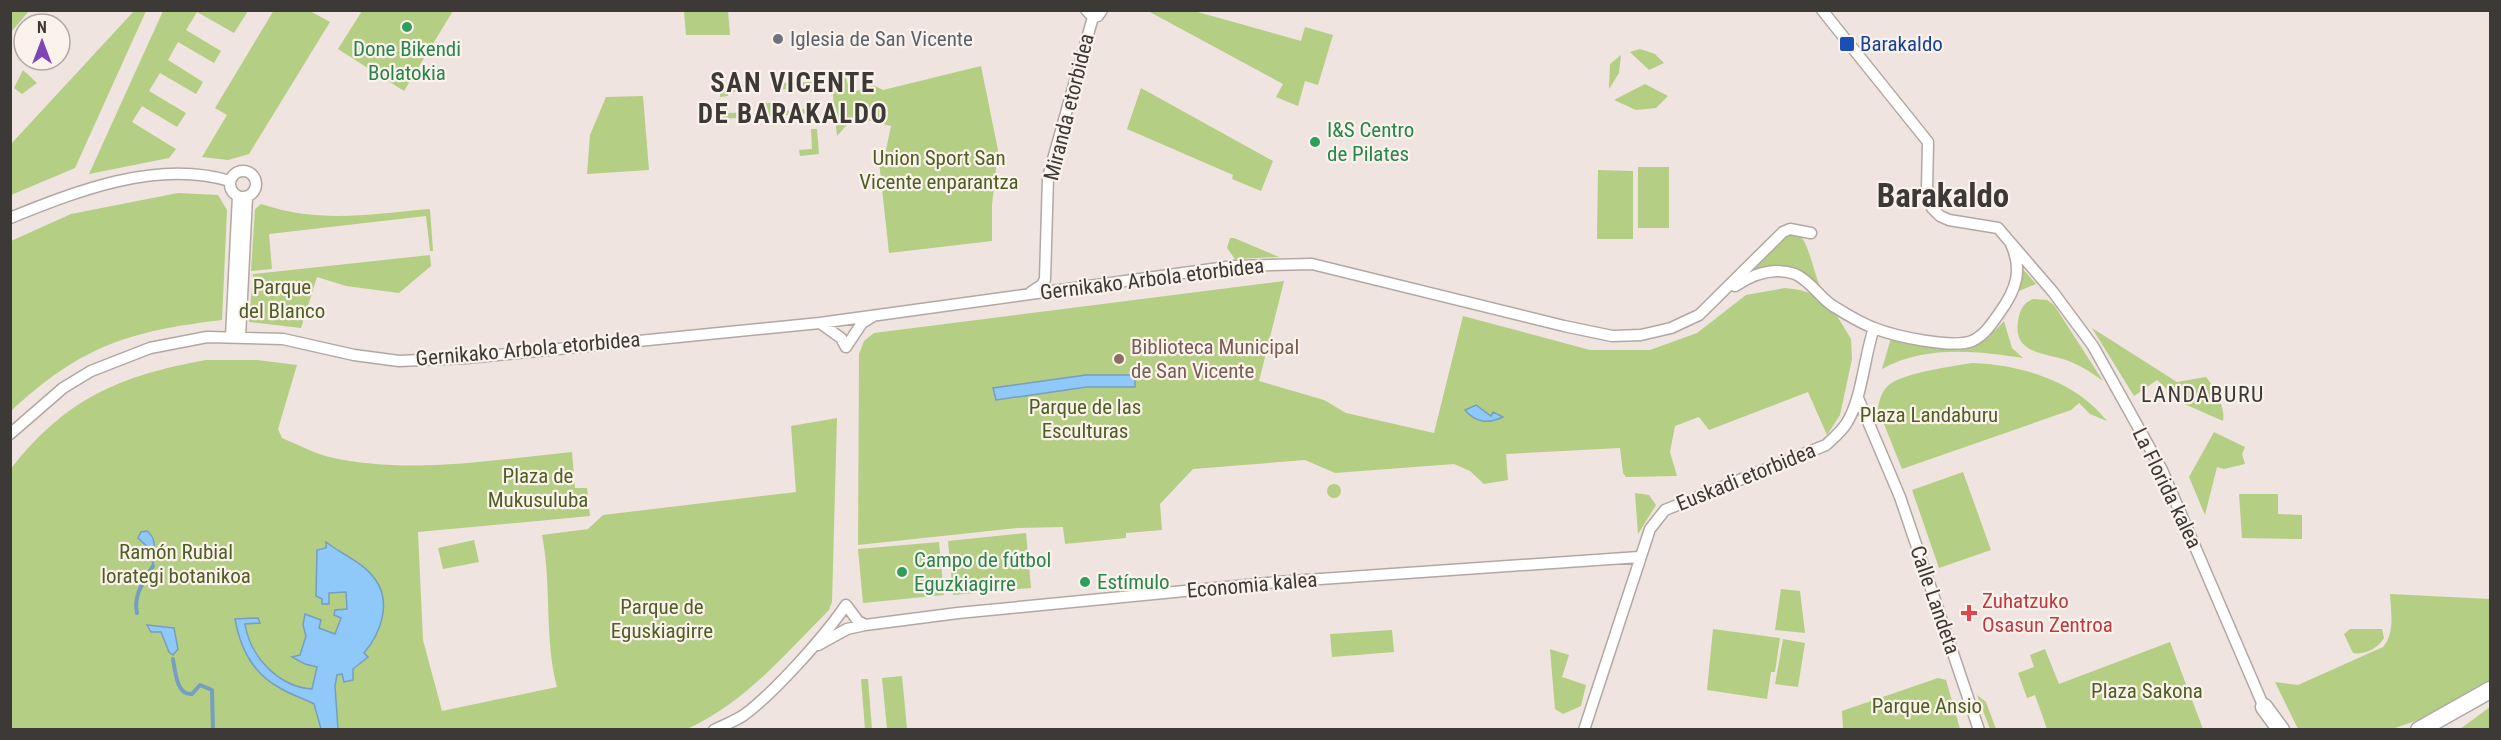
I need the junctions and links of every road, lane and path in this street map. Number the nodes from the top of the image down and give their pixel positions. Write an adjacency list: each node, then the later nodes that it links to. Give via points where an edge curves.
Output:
1 (1822, 10): 6 (street, via 1928,142 1927,189 1932,208 1949,220)
2 (1094, 13): 8 (street, Miranda etorbidea, via 1048,177 1045,279)
3 (230, 181): 4 (street, via 231,190); 4 (street, via 239,171 252,174 256,187); 5 (street, via 186,174 120,181 73,192)
4 (243, 196): 14 (street)
5 (10, 218)
6 (2003, 232): 13 (street, Gernikako Arbola etorbidea, via 2014,251 2017,280 2013,294 1985,332 1972,340 1948,343); 23 (street, La Florida kalea, via 2093,346 2162,470)
7 (1811, 233): 9 (street, Gernikako Arbola etorbidea, via 1790,229 1784,232)
8 (1025, 295): 9 (street, Gernikako Arbola etorbidea, via 1234,266 1312,264 1612,336 1671,328 1699,315); 10 (street, Gernikako Arbola etorbidea)
9 (1718, 297): 13 (street, Gernikako Arbola etorbidea, via 1764,271 1780,271 1807,281 1831,305)
10 (875, 315): 11 (street, Gernikako Arbola etorbidea); 15 (street, via 862,323)
11 (845, 319): 12 (street, Gernikako Arbola etorbidea); 15 (street)
12 (820, 322): 14 (street, Gernikako Arbola etorbidea, via 430,360 376,359 283,339); 15 (street, via 841,338)
13 (1874, 328): 16 (street, Euskadi etorbidea)
14 (236, 337): 17 (street, Gernikako Arbola etorbidea, via 207,337 150,348 91,371 63,388)
15 (846, 347)
16 (1858, 398): 18 (street, Euskadi etorbidea, via 1846,424 1826,445 1665,510 1650,529); 26 (street, Calle Landeta, via 1890,471)
17 (10, 434)
18 (1639, 557): 19 (street, Economia kalea, via 1277,582); 25 (street, Euskadi etorbidea)
19 (865, 625): 20 (street, Economia kalea); 20 (street, via 846,605)
20 (810, 650): 24 (street, via 743,716)
21 (2490, 690): 29 (highway)
22 (2490, 698): 30 (highway)
23 (2264, 707): 27 (street, La Florida kalea); 28 (highway)
24 (714, 729)
25 (1584, 729)
26 (1979, 729)
27 (2273, 729)
28 (2282, 729)
29 (2419, 729)
30 (2445, 729)

